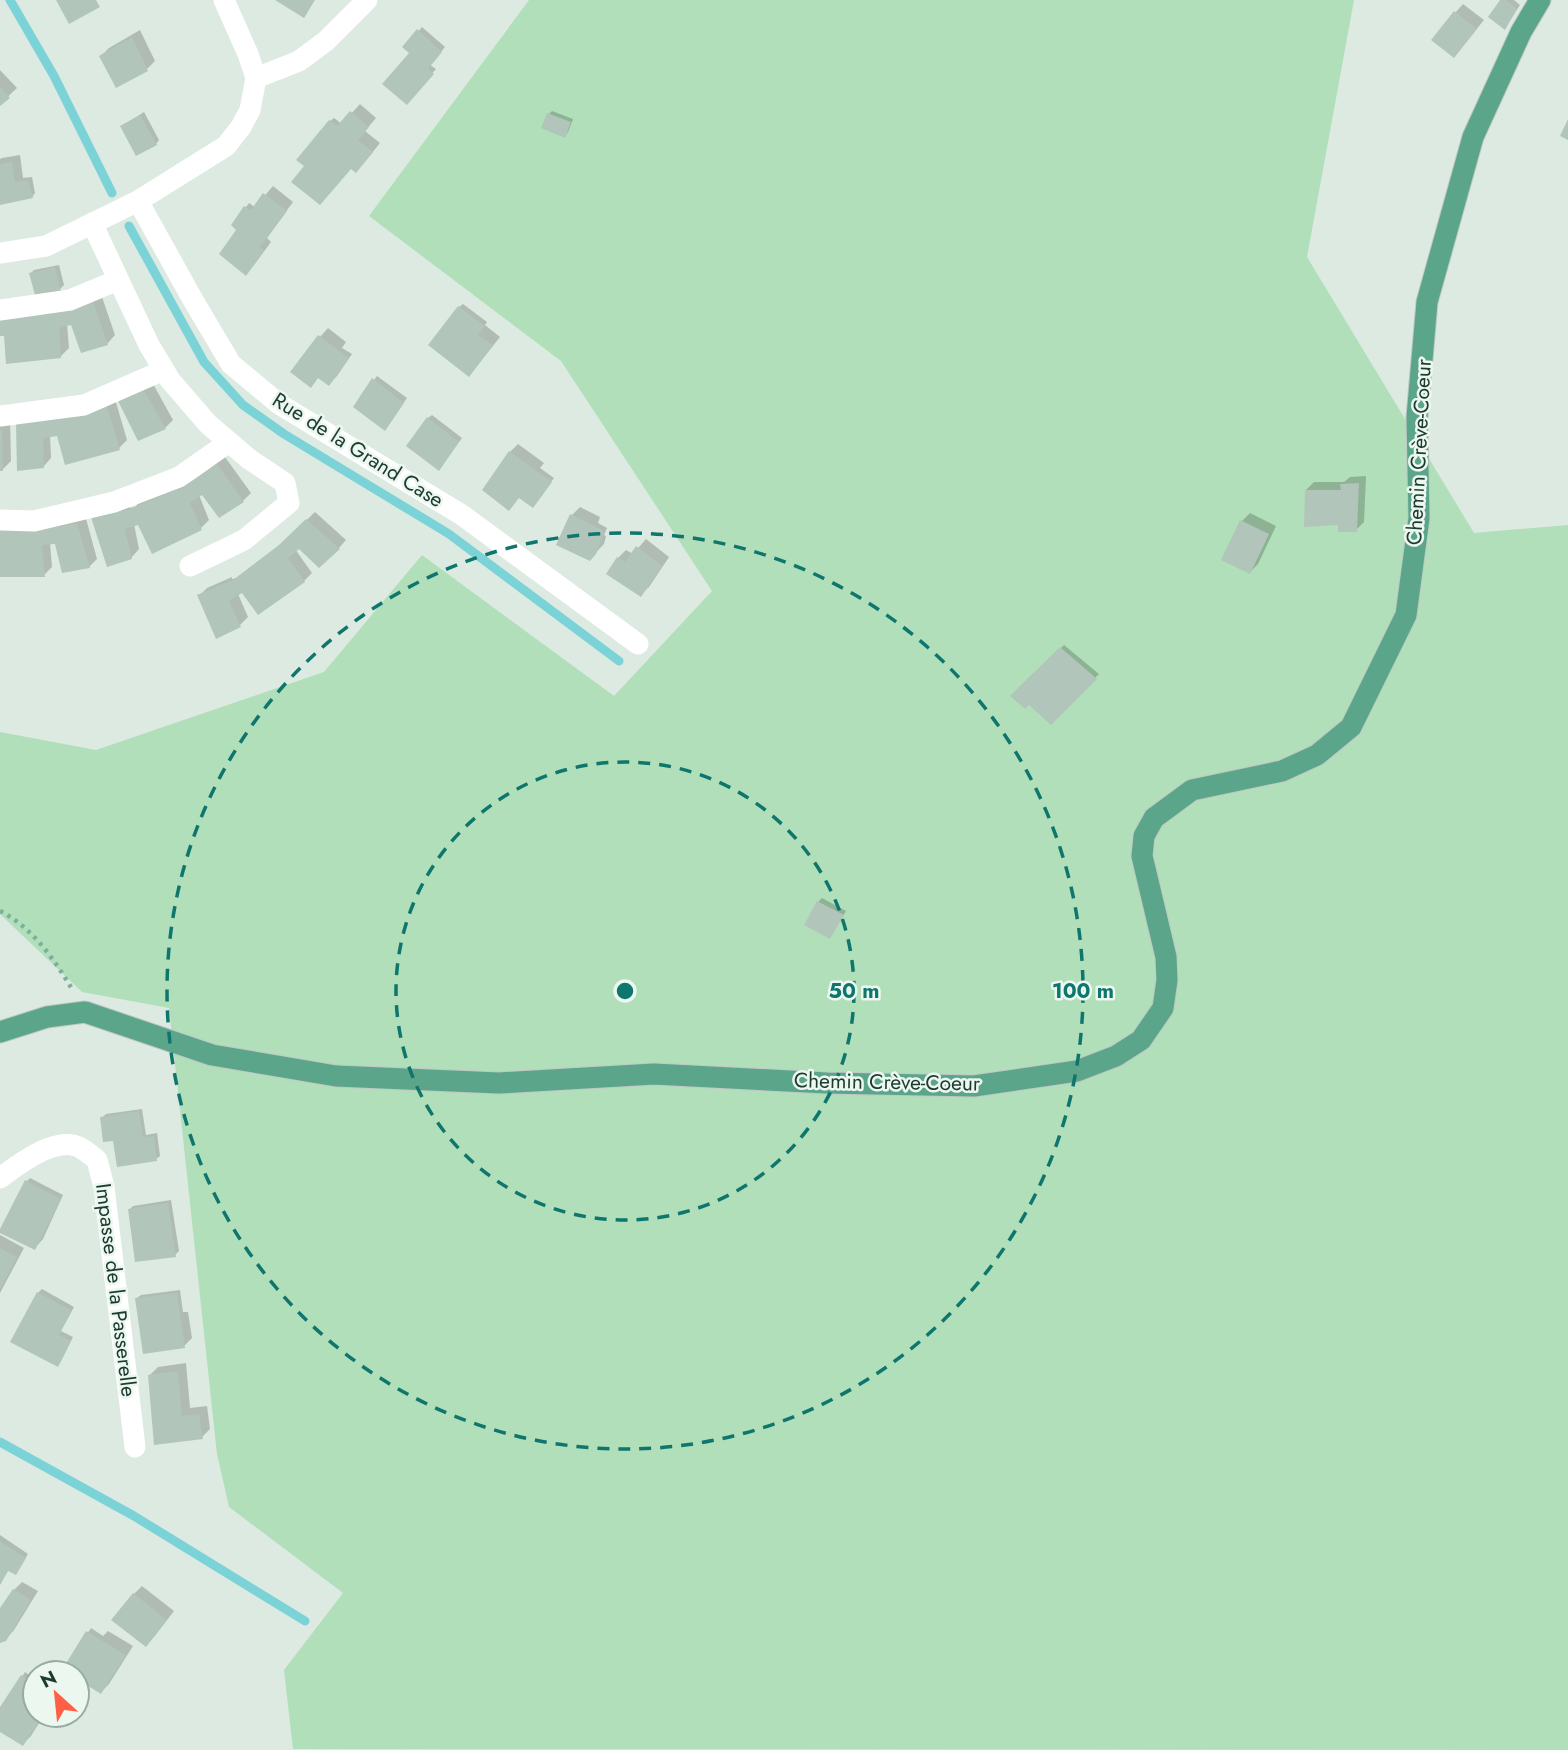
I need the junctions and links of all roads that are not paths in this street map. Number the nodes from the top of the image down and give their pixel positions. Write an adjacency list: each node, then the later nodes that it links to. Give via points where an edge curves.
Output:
1 (224, 0): 4 (street)
2 (367, 0): 4 (street, via 299,61)
3 (1540, 0): 16 (main road, Chemin Crève-Coeur, via 1473,137 1427,302 1417,417 1419,518 1406,615 1351,727 1317,755 1282,771 1192,790 1154,818 1144,836 1142,856 1166,957 1167,980 1163,1008 1142,1040 1077,1071 974,1086 654,1074 499,1083 336,1076 212,1055 85,1012 47,1017)
4 (256, 78): 5 (street, via 250,110 226,146)
5 (138, 201): 6 (street); 15 (street, Rue de la Grand Case, via 231,364 279,404 462,515)
6 (92, 223): 7 (street, via 46,246); 8 (street)
7 (0, 253)
8 (118, 280): 9 (street, via 70,300); 10 (street)
9 (0, 310)
10 (164, 370): 11 (street, via 84,405); 12 (street, via 208,424)
11 (0, 416)
12 (229, 442): 13 (street, via 179,477 114,502 34,521); 14 (street, via 285,483 289,503 244,540)
13 (0, 520)
14 (190, 566)
15 (638, 644)
16 (0, 1032)
17 (0, 1178): 18 (street, Impasse de la Passerelle, via 56,1146 78,1146 97,1160 104,1186)
18 (135, 1447)

